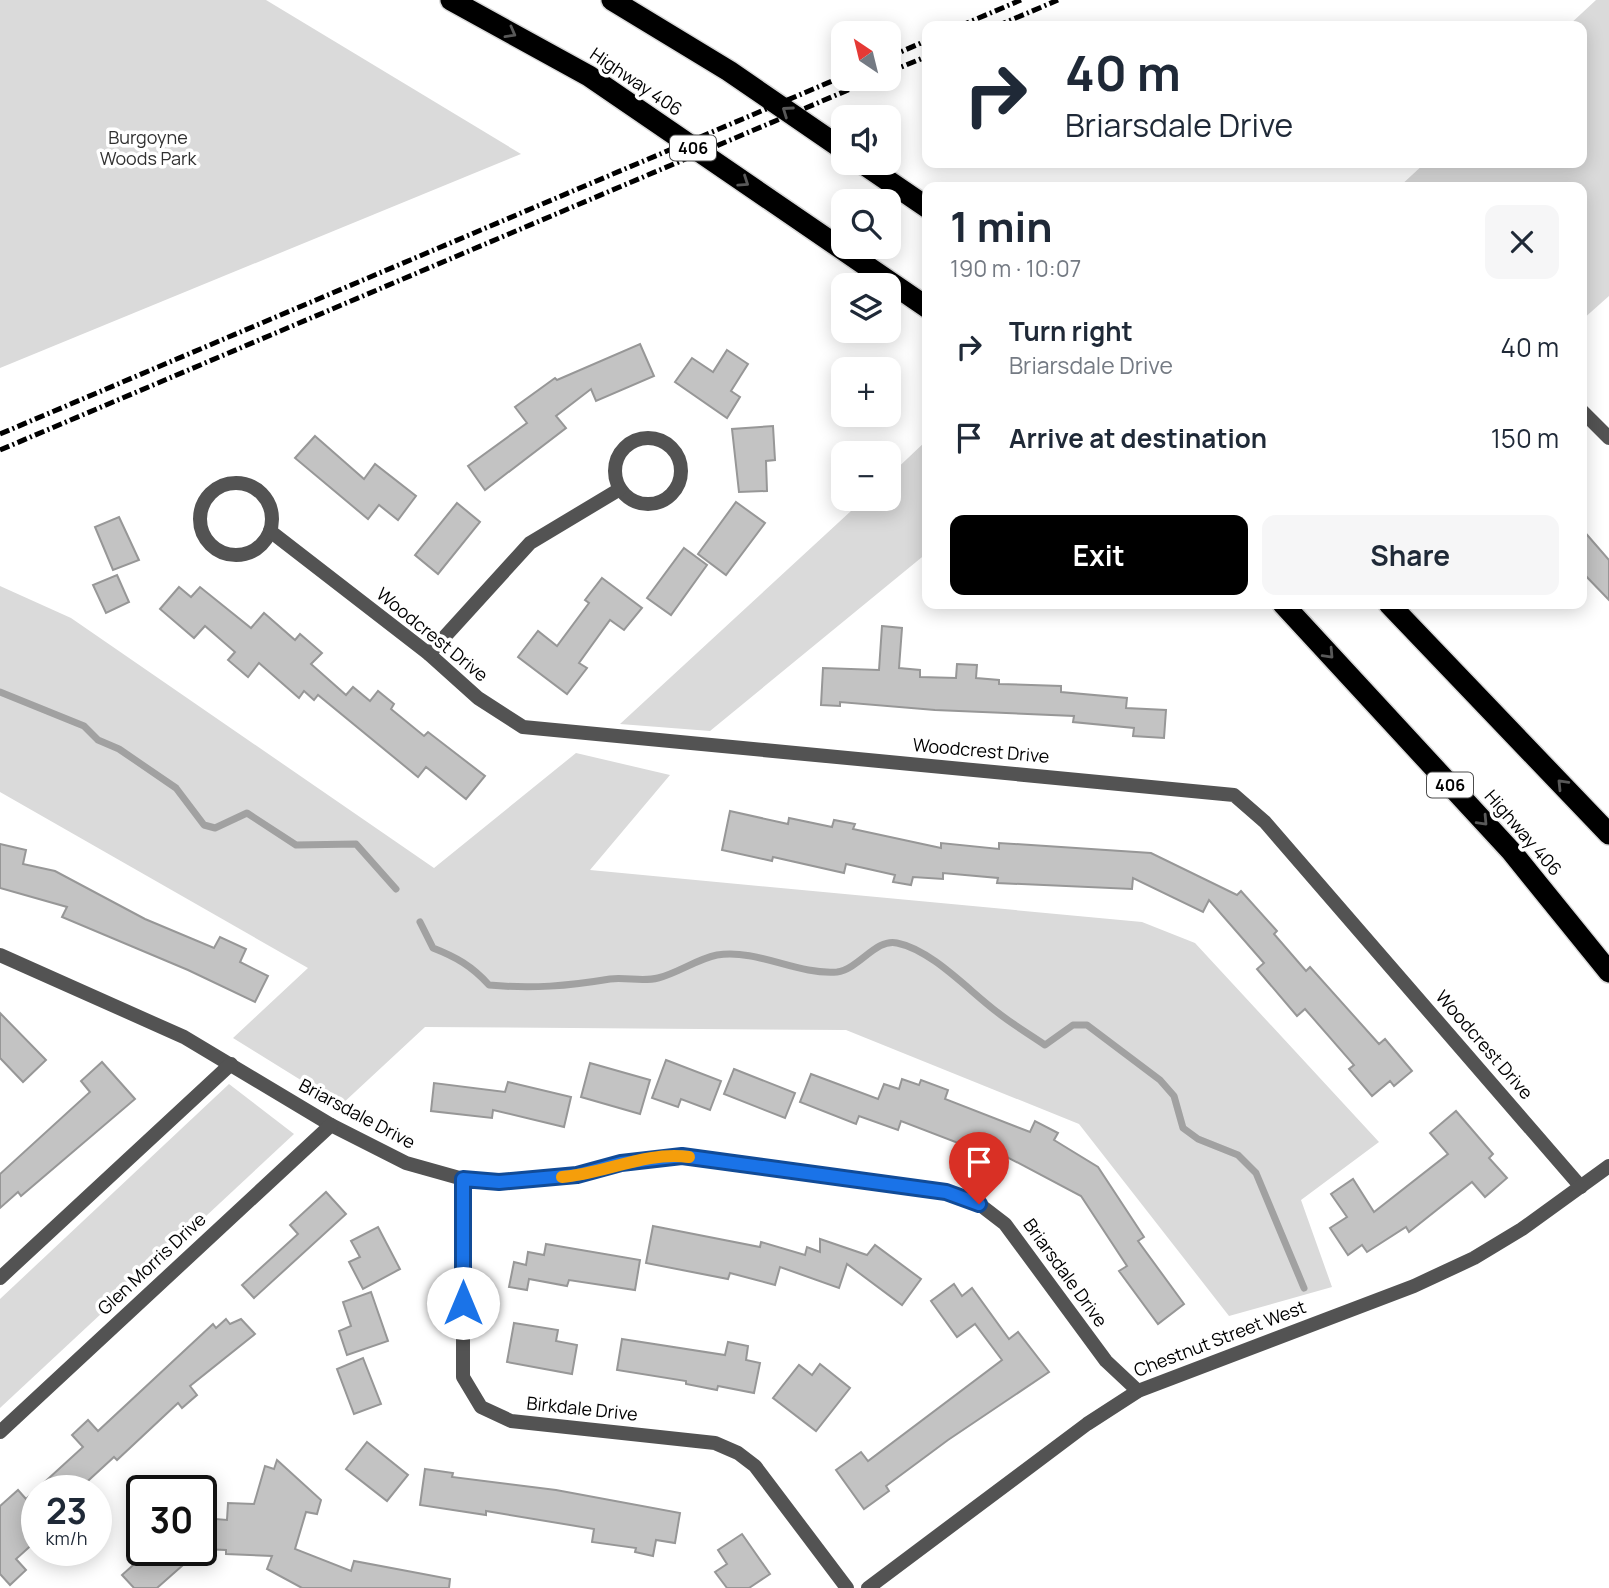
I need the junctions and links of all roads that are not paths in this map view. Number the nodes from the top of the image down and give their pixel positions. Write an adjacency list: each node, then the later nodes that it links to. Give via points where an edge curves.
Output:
1 (452, 0): 6 (highway, Highway 406 / 406, one-way to 6, via 589,76)
2 (612, 0): 3 (highway, one-way to 2, via 729,71)
3 (831, 141)
4 (880, 175): 5 (highway)
5 (922, 204)
6 (922, 304)
7 (1587, 416): 8 (street)
8 (1609, 438)
9 (620, 489): 9 (street, via 636,503 667,499 680,482 676,452 657,439 625,447 615,468); 13 (street, via 530,543)
10 (270, 531): 10 (street, via 272,519 265,497 245,484 234,483 212,492 201,512 200,524 211,544 232,554 255,549); 13 (street, Woodcrest Drive)
11 (1288, 609): 16 (highway, Highway 406 / 406, one-way to 16, via 1511,851)
12 (1394, 609): 14 (highway, one-way to 12)
13 (429, 654): 21 (street, Woodcrest Drive, via 478,698 523,727 1234,795 1265,822)
14 (1609, 834)
15 (0, 955): 17 (street, Briarsdale Drive, via 184,1037)
16 (1609, 972)
17 (230, 1064): 18 (street, Briarsdale Drive); 22 (street)
18 (331, 1125): 20 (street, Briarsdale Drive, via 406,1163); 24 (street, Glen Morris Drive)
19 (1609, 1166): 21 (street, Chestnut Street West)
20 (463, 1179): 23 (street, Briarsdale Drive, via 499,1182 577,1175 621,1163 682,1156 946,1192 979,1204 1005,1224 1106,1361); 25 (street, Birkdale Drive, via 463,1377 481,1407 511,1421 715,1443 738,1453 755,1466)
21 (1581, 1186): 23 (street, Chestnut Street West, via 1474,1258 1414,1286)
22 (0, 1278)
23 (1138, 1391): 26 (street, Chestnut Street West)
24 (0, 1432)
25 (847, 1588)
26 (867, 1588)

